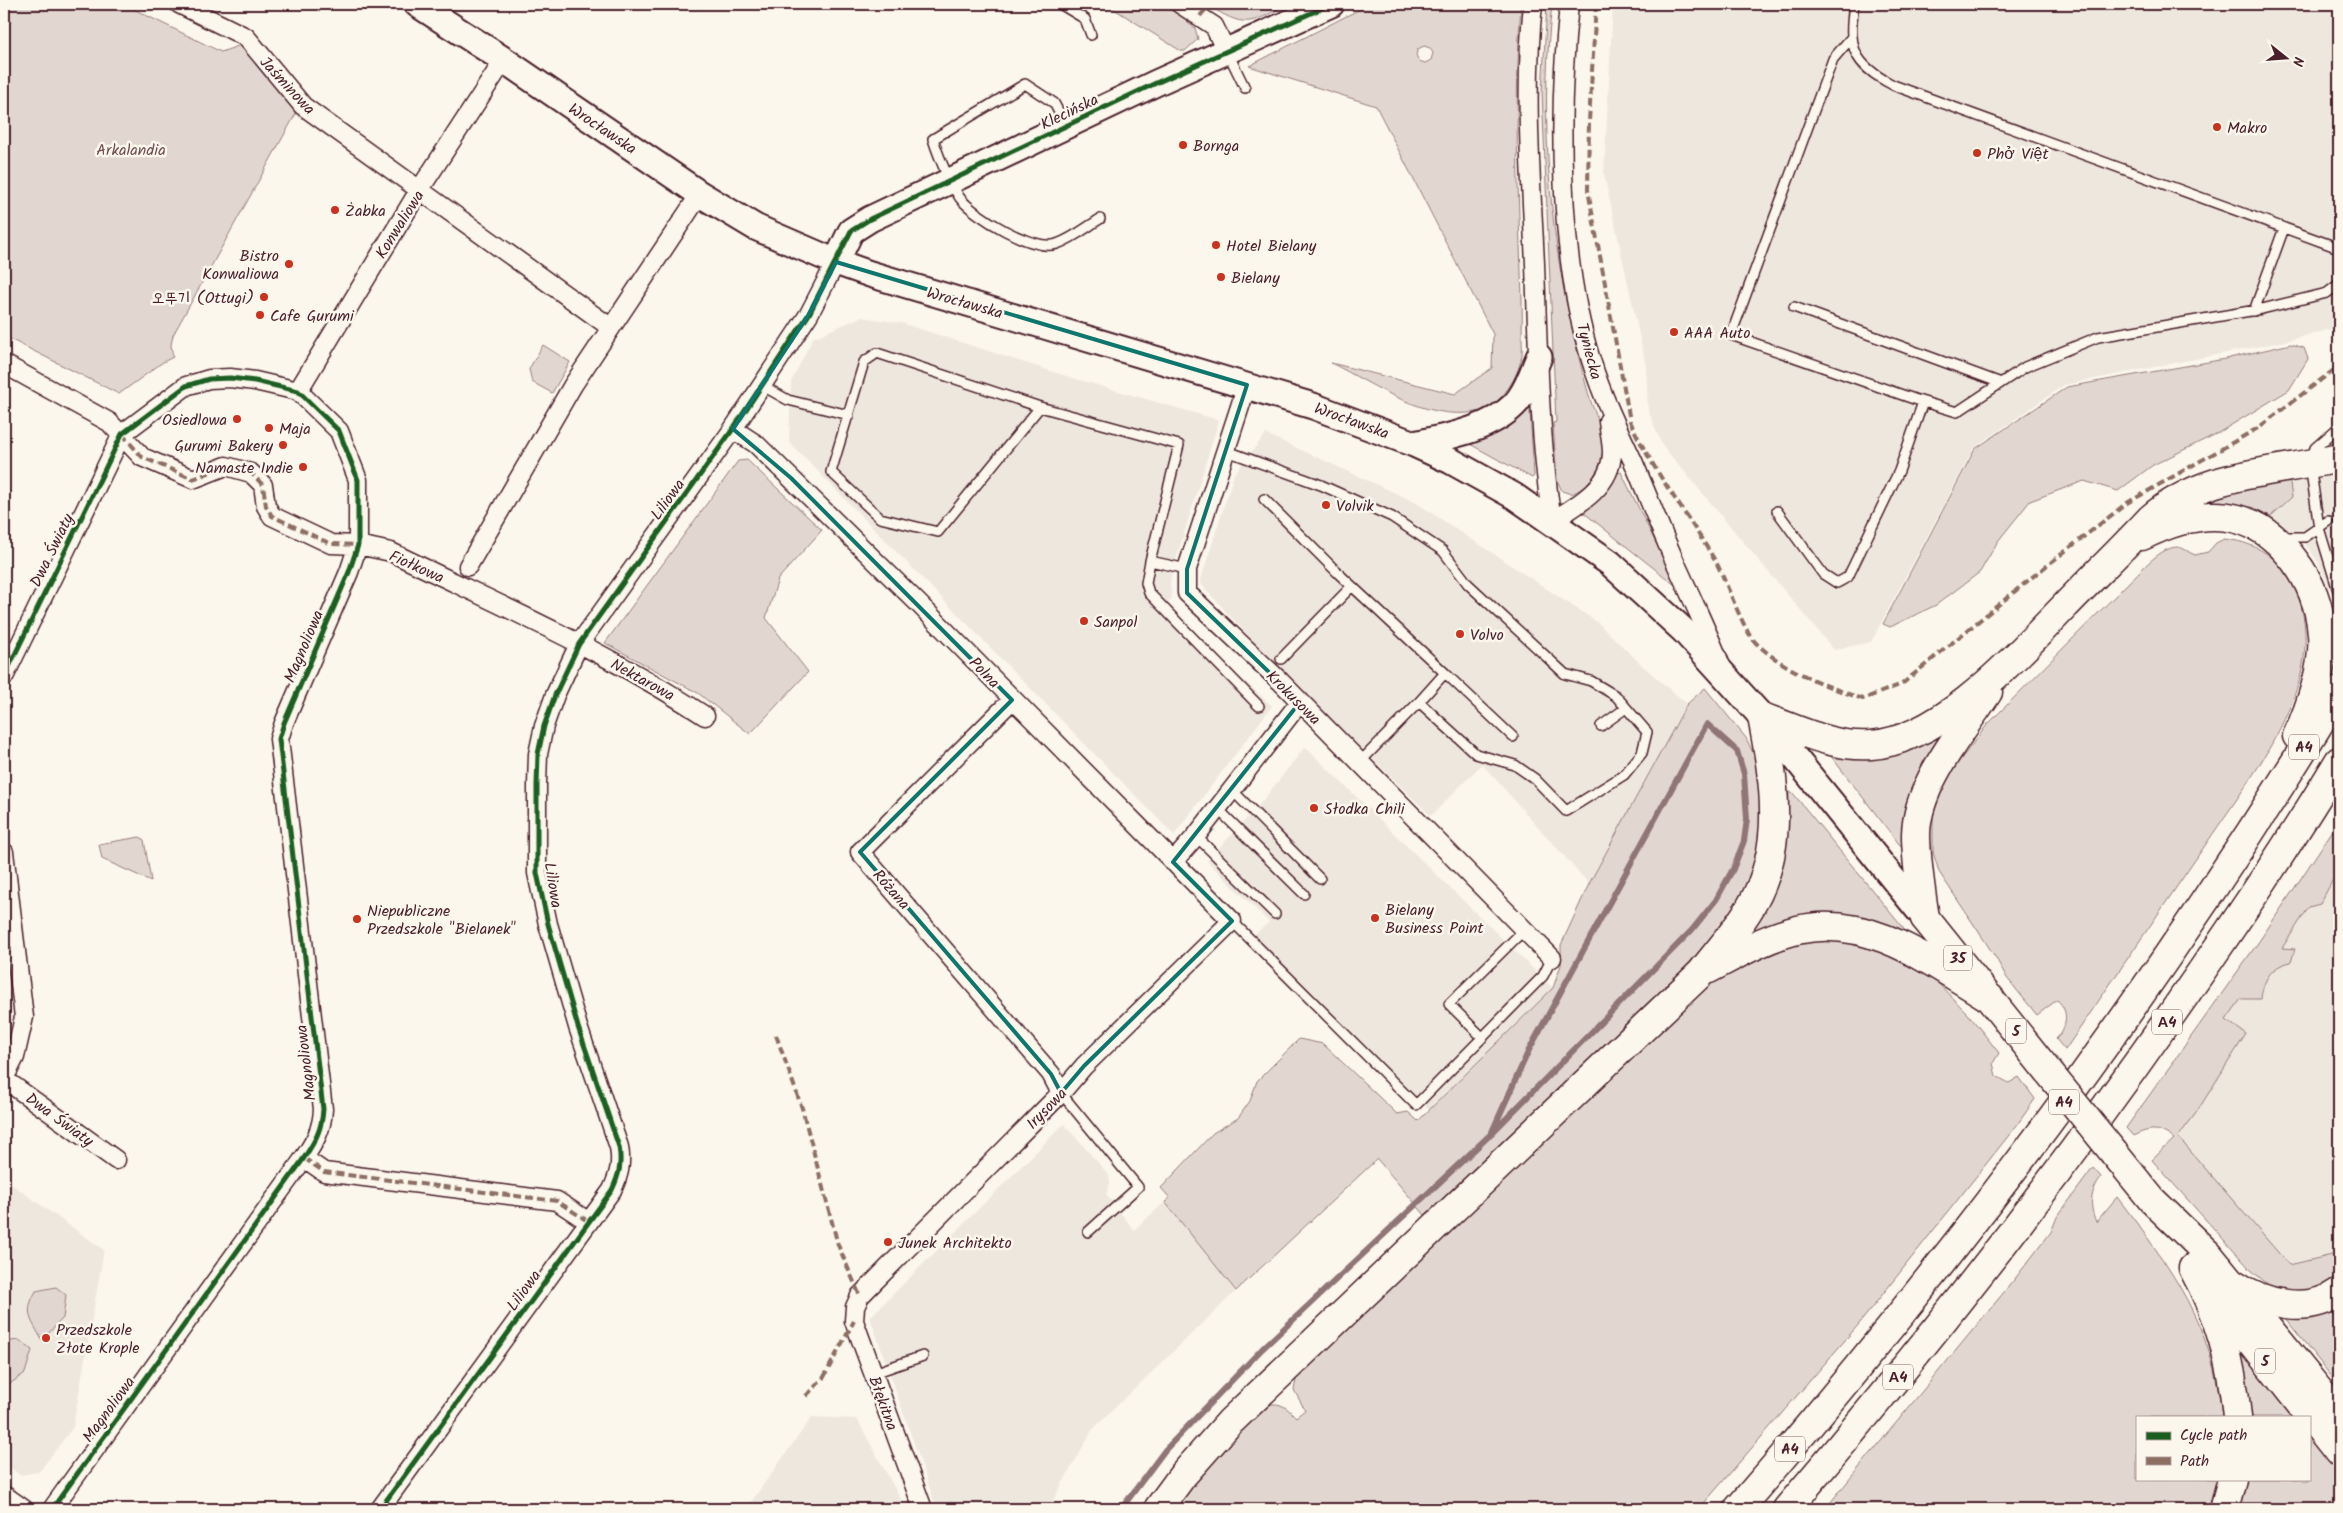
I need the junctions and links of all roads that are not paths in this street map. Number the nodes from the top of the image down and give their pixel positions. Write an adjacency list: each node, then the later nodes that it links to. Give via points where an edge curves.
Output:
1 (179, 4): 16 (street, Jaśminowa, via 246,37 303,106)
2 (417, 4): 12 (main road, Wrocławska)
3 (1060, 4): 9 (lane, via 1085,19)
4 (1180, 4): 11 (street, via 1214,26)
5 (1331, 4): 11 (main road, Klecińska)
6 (1533, 4): 26 (street, via 1529,93)
7 (1569, 4): 33 (street, Tyniecka / 35, via 1564,47 1563,144 1568,231 1580,318)
8 (1854, 4): 10 (lane)
9 (1091, 35)
10 (1851, 38): 19 (lane, via 1856,55 1865,66 1878,78 1893,85); 32 (lane, via 1833,58 1732,334)
11 (1226, 51): 13 (lane); 14 (main road, Klecińska)
12 (504, 60): 16 (street, Konwaliowa); 17 (main road, Wrocławska)
13 (1245, 88)
14 (1066, 126): 15 (main road, Klecińska); 15 (lane, via 1054,103 1025,84 932,139)
15 (950, 182): 18 (lane, via 962,200 999,228 1040,245 1056,244); 21 (main road, Klecińska, via 870,218 851,232)
16 (420, 189): 25 (street, Jaśminowa); 31 (street, Konwaliowa)
17 (700, 194): 21 (main road, Wrocławska, via 755,227); 25 (street)
18 (1100, 220)
19 (2284, 228): 20 (lane); 24 (lane)
20 (2339, 248)
21 (836, 262): 29 (street, Liliowa, via 809,314); 30 (main road, Wrocławska)
22 (2339, 284): 24 (lane, via 2327,293)
23 (1794, 307): 28 (lane)
24 (2254, 311): 28 (lane, via 2098,337 2025,367)
25 (610, 327): 51 (street)
26 (1539, 357): 39 (main road, via 1515,404 1499,417 1465,431); 44 (street, via 1544,472)
27 (4, 364): 38 (street, via 90,410)
28 (2001, 383): 32 (lane, via 1957,412)
29 (761, 385): 35 (lane, via 788,400); 37 (street, Liliowa)
30 (1247, 385): 39 (main road, Wrocławska); 40 (street, Krokusowa)
31 (298, 392): 38 (street, via 255,381 209,379 186,386); 48 (street, via 339,430 358,480)
32 (1923, 402): 43 (lane, via 1899,471 1848,577 1837,583 1823,574)
33 (1606, 406): 44 (street, 35, via 1612,452 1603,481 1592,494); 61 (street, Tyniecka / 35)
34 (1040, 407): 35 (lane, via 877,353 864,362); 35 (lane, via 938,532 880,518 832,472); 50 (lane, via 1179,446)
35 (849, 414)
36 (2339, 426): 41 (lane, via 2314,448)
37 (733, 429): 56 (street, Liliowa); 64 (street, Polna, via 756,444 792,478)
38 (122, 434): 48 (street, Fiołkowa, via 142,457 193,479 226,466 251,473 263,485 266,506 272,516 331,544); 62 (street, Dwa Światy)
39 (1414, 444): 44 (main road, Wrocławska, via 1488,481)
40 (1228, 451): 52 (street, Krokusowa); 68 (lane, via 1321,485 1392,517 1443,552 1468,584 1565,674 1591,681 1616,696)
41 (2321, 469): 46 (lane); 49 (main road, via 2245,474 2189,493 2156,514)
42 (1264, 499): 53 (lane)
43 (1776, 511)
44 (1552, 521): 61 (main road, 35, via 1629,578)
45 (2328, 521): 46 (lane)
46 (2319, 528): 47 (lane, via 2305,537); 54 (lane)
47 (2276, 538): 49 (main road, via 2245,521 2209,516 2158,528); 57 (main road, via 2303,570 2314,594)
48 (358, 545): 56 (street, Fiołkowa, via 391,552); 96 (street, Magnoliowa, via 279,739 323,1108 319,1136)
49 (2122, 548): 59 (main road)
50 (1150, 561): 52 (lane); 67 (lane, via 1146,583 1149,593)
51 (468, 566)
52 (1187, 569): 65 (street, Krokusowa, via 1188,593)
53 (1352, 586): 58 (lane); 60 (lane)
54 (2339, 594)
55 (2339, 618): 57 (lane)
56 (579, 644): 69 (street, Nektarowa, via 659,685); 99 (street, Liliowa, via 544,726 536,785 538,873 548,924 621,1160 612,1190)
57 (2322, 652): 78 (main road, via 2314,692)
58 (1281, 659)
59 (2000, 672): 70 (main road, via 1935,723 1912,736 1884,744 1854,746 1837,743); 86 (main road, via 1936,772 1921,806 1916,835)
60 (1445, 673): 66 (lane); 72 (lane)
61 (1724, 673): 70 (main road, 35)
62 (4, 677)
63 (2339, 691): 78 (main road, A4)
64 (1012, 700): 82 (street, Polna); 95 (street, Różana, via 860,852 1051,1074)
65 (1300, 702): 74 (street, Krokusowa); 76 (street)
66 (1419, 702): 68 (lane, via 1476,754 1515,765 1535,778 1566,811 1624,776 1642,753 1647,732); 74 (lane)
67 (1259, 706)
68 (1626, 708): 71 (lane)
69 (705, 716)
70 (1762, 716): 86 (main road, 35); 91 (main road, via 1774,805 1768,867 1742,920)
71 (1601, 726)
72 (1513, 737)
73 (2339, 761): 77 (main road, А4)
74 (1360, 762): 88 (street, Krokusowa)
75 (2339, 770): 77 (main road)
76 (1232, 789): 79 (street); 83 (lane)
77 (2318, 796): 120 (main road, А4, via 2196,979 2073,1153 1934,1334)
78 (2267, 803): 119 (main road, A4, via 2167,956 2026,1154 1864,1360)
79 (1217, 808): 80 (street); 84 (lane)
80 (1196, 836): 82 (street); 85 (lane)
81 (4, 852): 89 (street, Dwa Światy)
82 (1172, 862): 87 (street, Polna)
83 (1320, 879)
84 (1304, 894)
85 (1275, 914)
86 (1925, 918): 92 (main road, 35)
87 (1232, 921): 93 (lane, via 1416,1105); 95 (street, Irysowa, via 1084,1066)
88 (1525, 930): 90 (street, Krokusowa); 93 (lane, via 1449,1004)
89 (10, 948): 94 (street, Dwa Światy, via 24,1017 15,1057)
90 (1552, 958): 93 (lane, via 1543,976)
91 (1701, 973): 92 (main road, via 1778,936 1817,927 1834,928 1871,933 1901,945); 118 (main road, via 1251,1400 1206,1447)
92 (1990, 998): 98 (main road, 5, bridge)
93 (1482, 1038)
94 (4, 1079): 97 (street, Dwa Światy)
95 (1062, 1092): 100 (lane, via 1138,1187); 104 (street, Irysowa)
96 (304, 1158): 99 (street, via 324,1172 558,1201); 115 (street, Magnoliowa)
97 (116, 1160)
98 (2152, 1200): 101 (main road, 5); 102 (main road, 5)
99 (589, 1222): 116 (street, Liliowa)
100 (1088, 1232)
101 (2193, 1268): 108 (main road, via 2218,1320 2230,1367); 109 (main road, 5)
102 (2233, 1283): 103 (main road, via 2264,1300 2283,1304 2305,1304); 107 (main road, 5)
103 (2339, 1292)
104 (860, 1296): 106 (street, Błękitna, via 854,1321)
105 (923, 1356): 106 (lane)
106 (874, 1373): 117 (street, Błękitna)
107 (2339, 1415)
108 (2237, 1416)
109 (2310, 1416)
110 (2310, 1416): 111 (main road, 5)
111 (2339, 1453)
112 (2232, 1480): 121 (main road)
113 (4, 1495): 114 (street)
114 (24, 1509)
115 (52, 1509)
116 (380, 1509)
117 (923, 1509)
118 (1158, 1509)
119 (1738, 1509)
120 (1787, 1509)
121 (2224, 1509)

